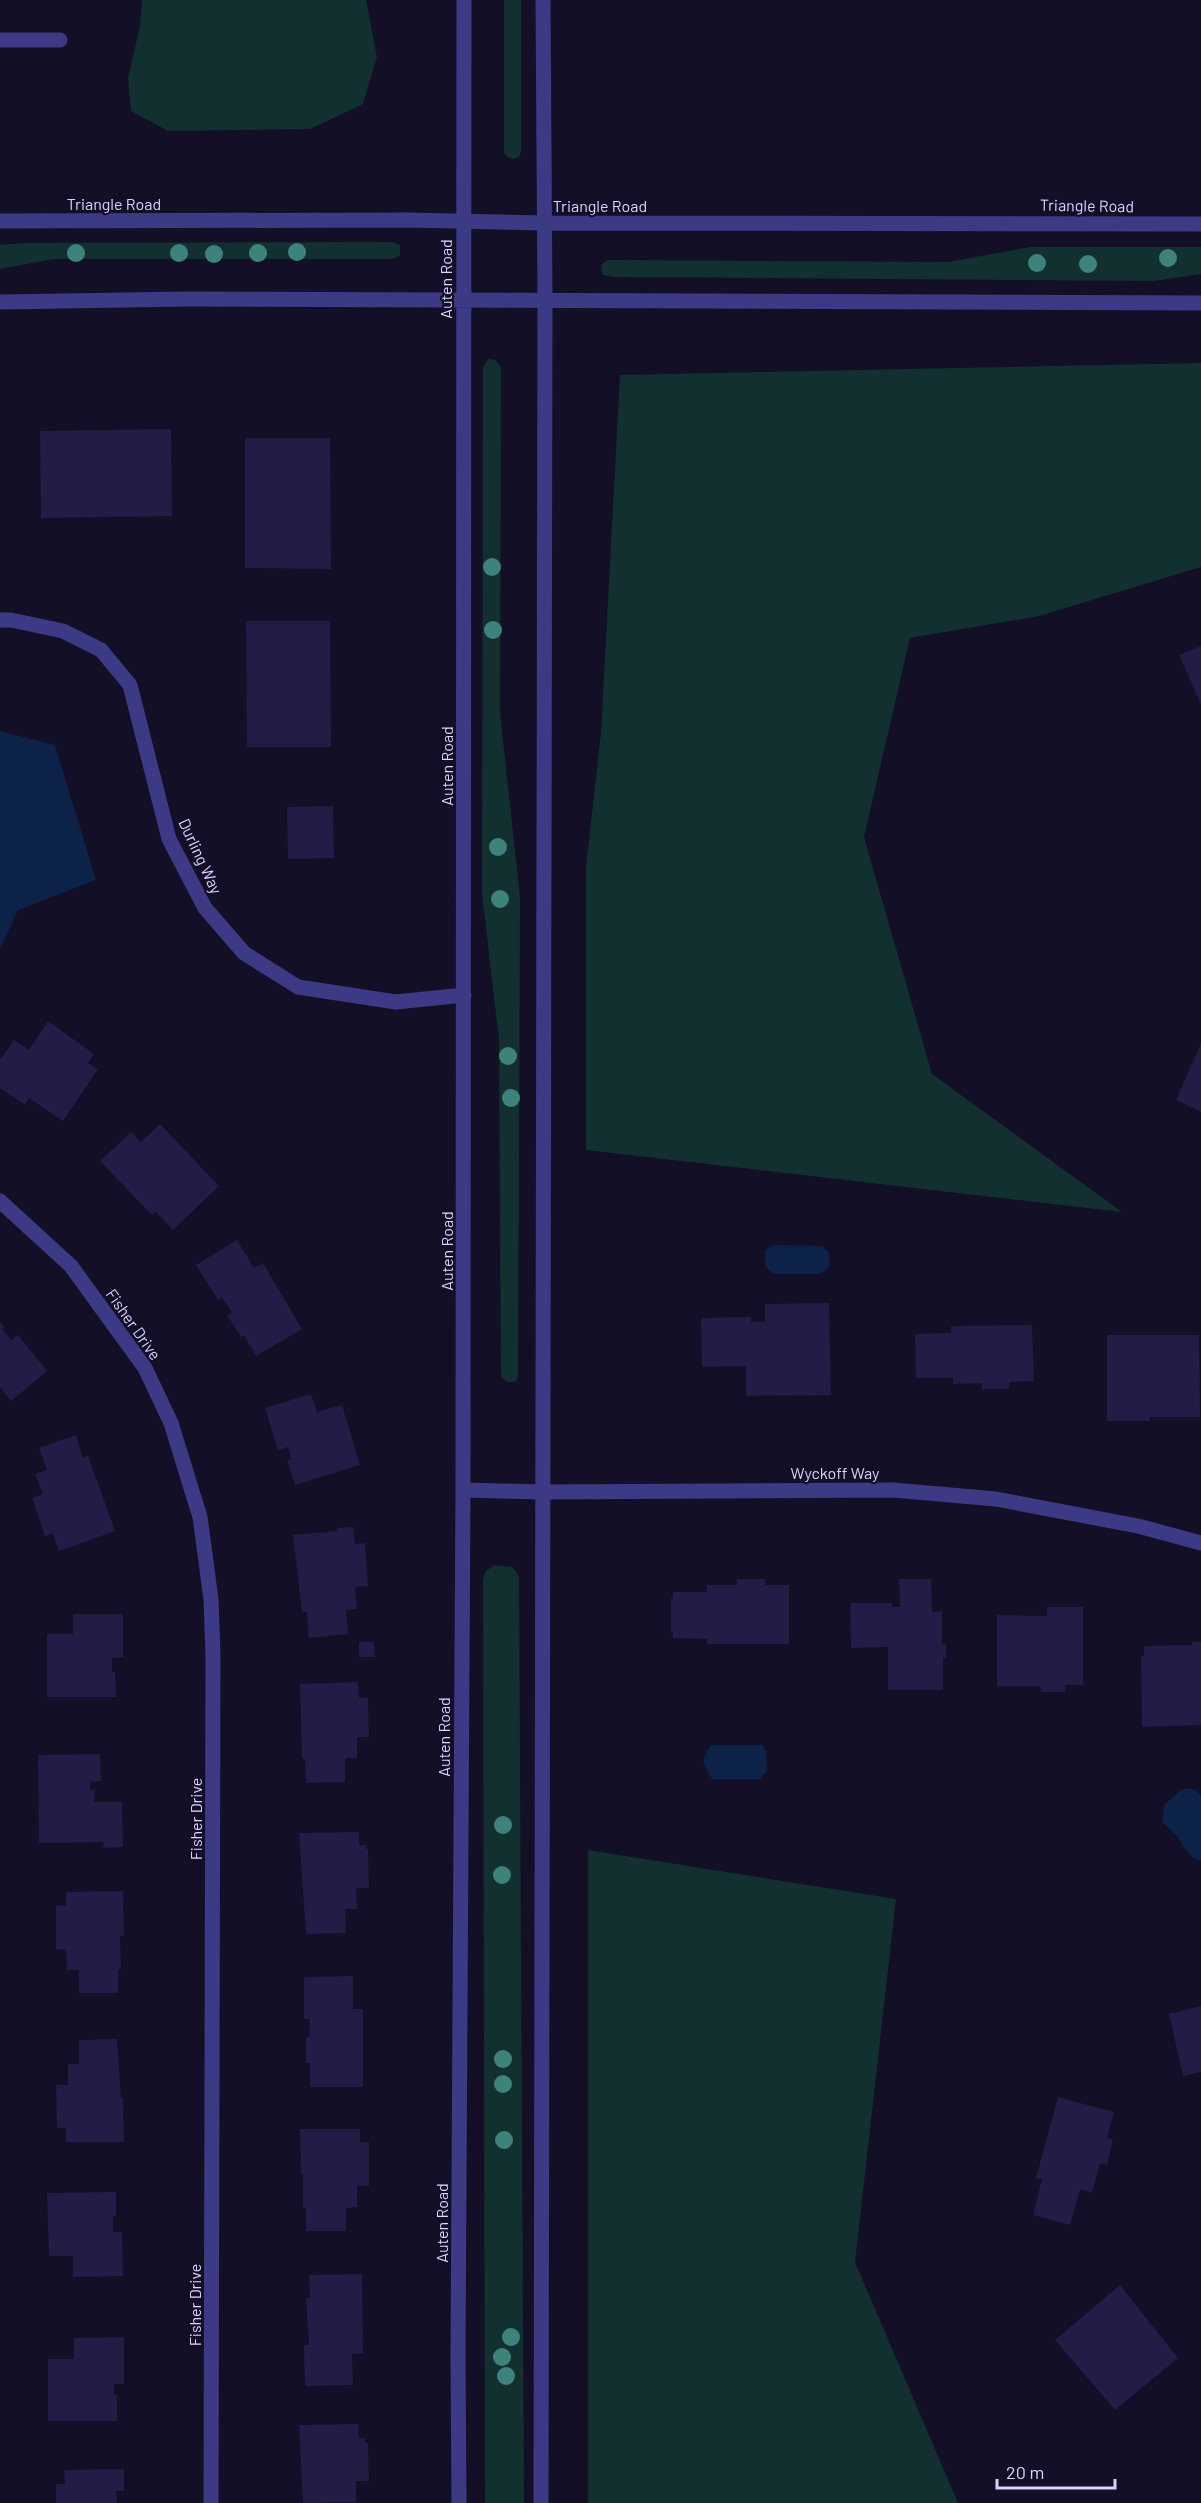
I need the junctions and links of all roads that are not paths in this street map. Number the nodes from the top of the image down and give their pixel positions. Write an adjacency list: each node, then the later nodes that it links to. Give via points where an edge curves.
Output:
1 (464, 0): 6 (street, Auten Road)
2 (543, 0): 7 (street)
3 (0, 40): 4 (street)
4 (60, 40)
5 (0, 221): 6 (street, Triangle Road)
6 (463, 221): 7 (street, Triangle Road); 10 (street, Auten Road)
7 (543, 223): 8 (street, Triangle Road); 9 (street)
8 (1201, 225)
9 (545, 300): 10 (street); 12 (street); 17 (street)
10 (463, 301): 11 (street); 14 (street, Auten Road)
11 (0, 302)
12 (1201, 303)
13 (0, 620): 14 (street, Durling Way, via 63,631 101,650 130,685 169,839 205,908 244,954 298,987 396,1002)
14 (464, 995): 16 (street, Auten Road)
15 (0, 1201): 19 (street, Fisher Drive, via 71,1266 145,1368 171,1423 200,1517 211,1599 213,1655)
16 (463, 1490): 17 (street, Wyckoff Way); 20 (street, Auten Road)
17 (543, 1492): 18 (street, Wyckoff Way, via 893,1490 996,1499 1138,1526); 21 (street)
18 (1201, 1543)
19 (211, 2503)
20 (459, 2503)
21 (541, 2503)

